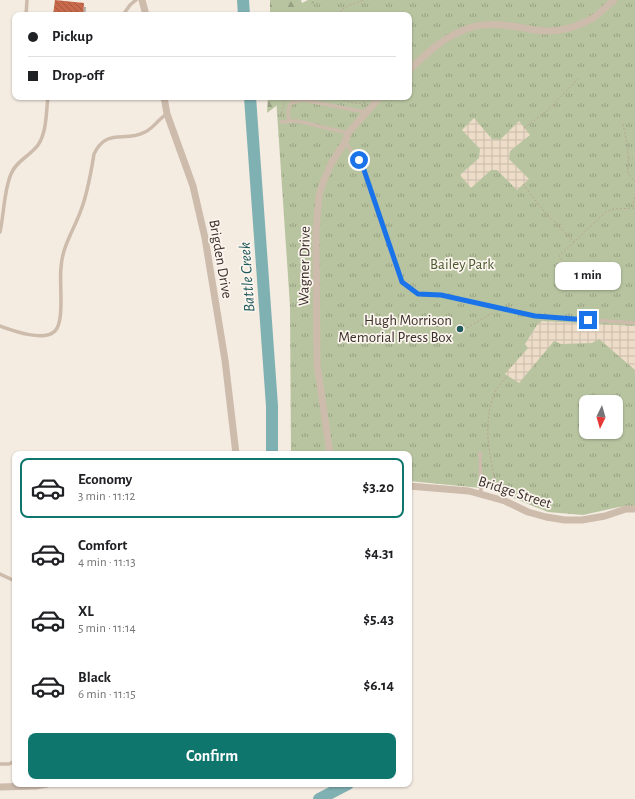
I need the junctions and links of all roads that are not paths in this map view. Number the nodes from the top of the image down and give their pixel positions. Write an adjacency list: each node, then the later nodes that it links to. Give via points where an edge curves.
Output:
1 (27, 0): 5 (lane)
2 (136, 0): 6 (lane)
3 (142, 0): 7 (street)
4 (614, 0): 8 (street, via 593,18 564,30 545,31 503,25 469,28 451,35)
5 (26, 12)
6 (125, 12)
7 (145, 12)
8 (412, 67)
9 (48, 100): 18 (lane, via 44,129 38,145 10,175)
10 (165, 100): 13 (street, Brigden Drive)
11 (377, 100): 12 (street, Wagner Drive)
12 (365, 112): 14 (lane, via 303,100 291,103 288,111); 16 (street, Wagner Drive)
13 (167, 114): 20 (lane, via 144,133 110,138 100,143 97,148 82,210 63,254 60,274 60,319 57,330 52,334 37,336); 21 (street, Brigden Drive, via 193,186 205,238 225,360)
14 (289, 121): 15 (lane); 16 (lane)
15 (281, 122)
16 (348, 133): 17 (street, Wagner Drive)
17 (345, 142): 19 (lane, via 363,167 402,282 418,294 441,295 535,316); 22 (street, Wagner Drive, via 332,162 319,195 316,231 317,364)
18 (0, 232)
19 (635, 323)
20 (0, 326)
21 (236, 451)
22 (330, 451)
23 (480, 453): 25 (lane)
24 (412, 486): 25 (street, Bridge Street)
25 (481, 494): 26 (street, Bridge Street, via 546,518 565,520 582,520)
26 (635, 509)
27 (0, 574): 28 (lane)
28 (12, 580)
29 (12, 762): 30 (lane)
30 (0, 764)
31 (0, 787): 32 (street)
32 (12, 787)

